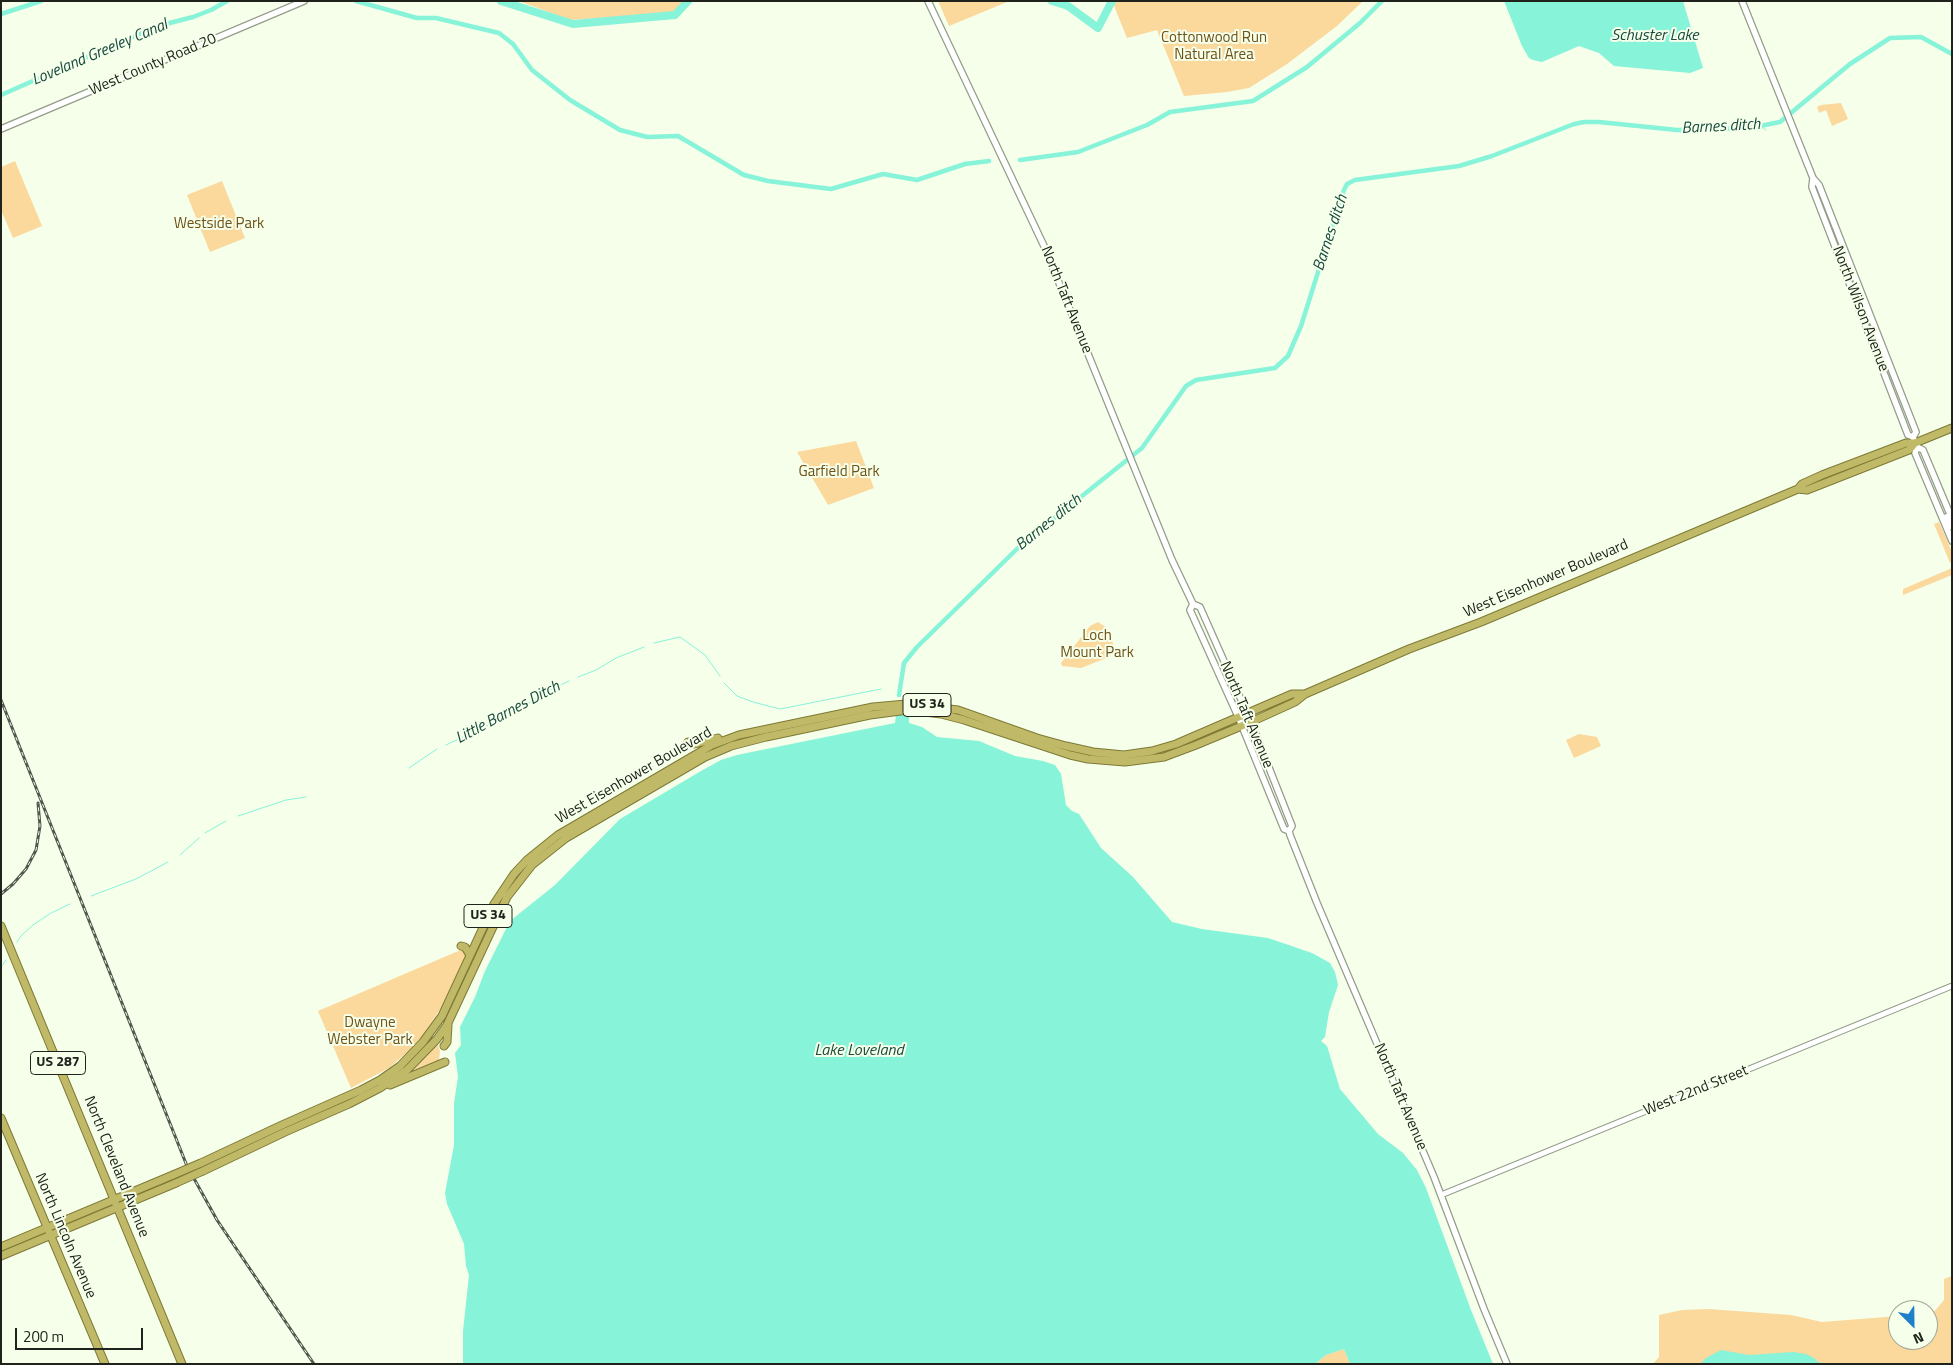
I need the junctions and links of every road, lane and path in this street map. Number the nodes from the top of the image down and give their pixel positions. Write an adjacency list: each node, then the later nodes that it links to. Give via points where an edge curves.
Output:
1 (304, 1): 4 (main road, West County Road 20)
2 (928, 1): 11 (main road, North Taft Avenue, via 1044,246 1127,454)
3 (1742, 1): 6 (main road, North Wilson Avenue, via 1916,432)
4 (1, 129)
5 (1952, 428): 6 (highway, West Eisenhower Boulevard / US 34)
6 (1915, 442): 7 (main road, North Wilson Avenue, via 1915,453); 8 (main road, North Wilson Avenue, via 1923,450); 12 (highway, West Eisenhower Boulevard / US 34, via 1909,450 1807,490 1798,489)
7 (1942, 516): 9 (main road, via 1946,516); 10 (main road, North Wilson Avenue)
8 (1952, 519)
9 (1952, 527)
10 (1952, 541)
11 (1193, 604): 13 (main road, North Taft Avenue, via 1200,607); 14 (main road, North Taft Avenue, via 1190,610)
12 (1304, 694): 13 (highway, West Eisenhower Boulevard / US 34, via 1292,694); 15 (highway, West Eisenhower Boulevard / US 34, via 1295,702)
13 (1247, 714): 14 (highway, West Eisenhower Boulevard / US 34); 15 (main road, North Taft Avenue)
14 (1238, 718): 16 (main road, North Taft Avenue); 17 (highway, West Eisenhower Boulevard / US 34, via 1176,744 1124,755 1066,746 958,710 906,704 873,707)
15 (1251, 722): 16 (highway, West Eisenhower Boulevard / US 34); 19 (main road, North Taft Avenue, via 1292,826)
16 (1241, 726): 19 (main road, North Taft Avenue, via 1284,829); 21 (highway, West Eisenhower Boulevard / US 34, via 1166,756 1115,762 1070,755 941,714 908,710 870,715 748,742 705,756 566,838)
17 (726, 739): 18 (highway); 20 (highway, West Eisenhower Boulevard / US 34, via 688,757)
18 (688, 742)
19 (1289, 831): 33 (main road, North Taft Avenue)
20 (543, 845): 21 (highway); 24 (highway, West Eisenhower Boulevard / US 34, via 501,892)
21 (540, 859): 26 (highway, West Eisenhower Boulevard / US 34, via 507,897)
22 (1, 926): 34 (highway, North Cleveland Avenue / US 287)
23 (461, 946): 24 (highway)
24 (470, 955): 31 (highway, West Eisenhower Boulevard / US 34, via 442,1016 400,1066 361,1090 282,1125)
25 (1952, 986): 33 (street, West 22nd Street)
26 (448, 1023): 27 (highway); 29 (highway, West Eisenhower Boulevard / US 34, via 421,1057)
27 (444, 1046)
28 (446, 1062): 29 (highway)
29 (380, 1088): 31 (highway, West Eisenhower Boulevard / US 34)
30 (1, 1118): 36 (highway, North Lincoln Avenue)
31 (224, 1157): 32 (highway, US 34)
32 (202, 1167): 34 (highway, US 34, bridge); 35 (highway, US 34, bridge, via 176,1183)
33 (1441, 1195): 42 (main road, North Taft Avenue)
34 (114, 1200): 35 (highway, North Cleveland Avenue / US 287); 36 (highway, US 34)
35 (117, 1208): 37 (highway, US 34); 41 (highway, North Cleveland Avenue / US 287)
36 (47, 1227): 37 (highway, North Lincoln Avenue); 38 (highway, US 34)
37 (50, 1236): 39 (highway, US 34); 40 (highway, North Lincoln Avenue)
38 (1, 1247)
39 (1, 1256)
40 (104, 1364)
41 (182, 1364)
42 (1507, 1364)

